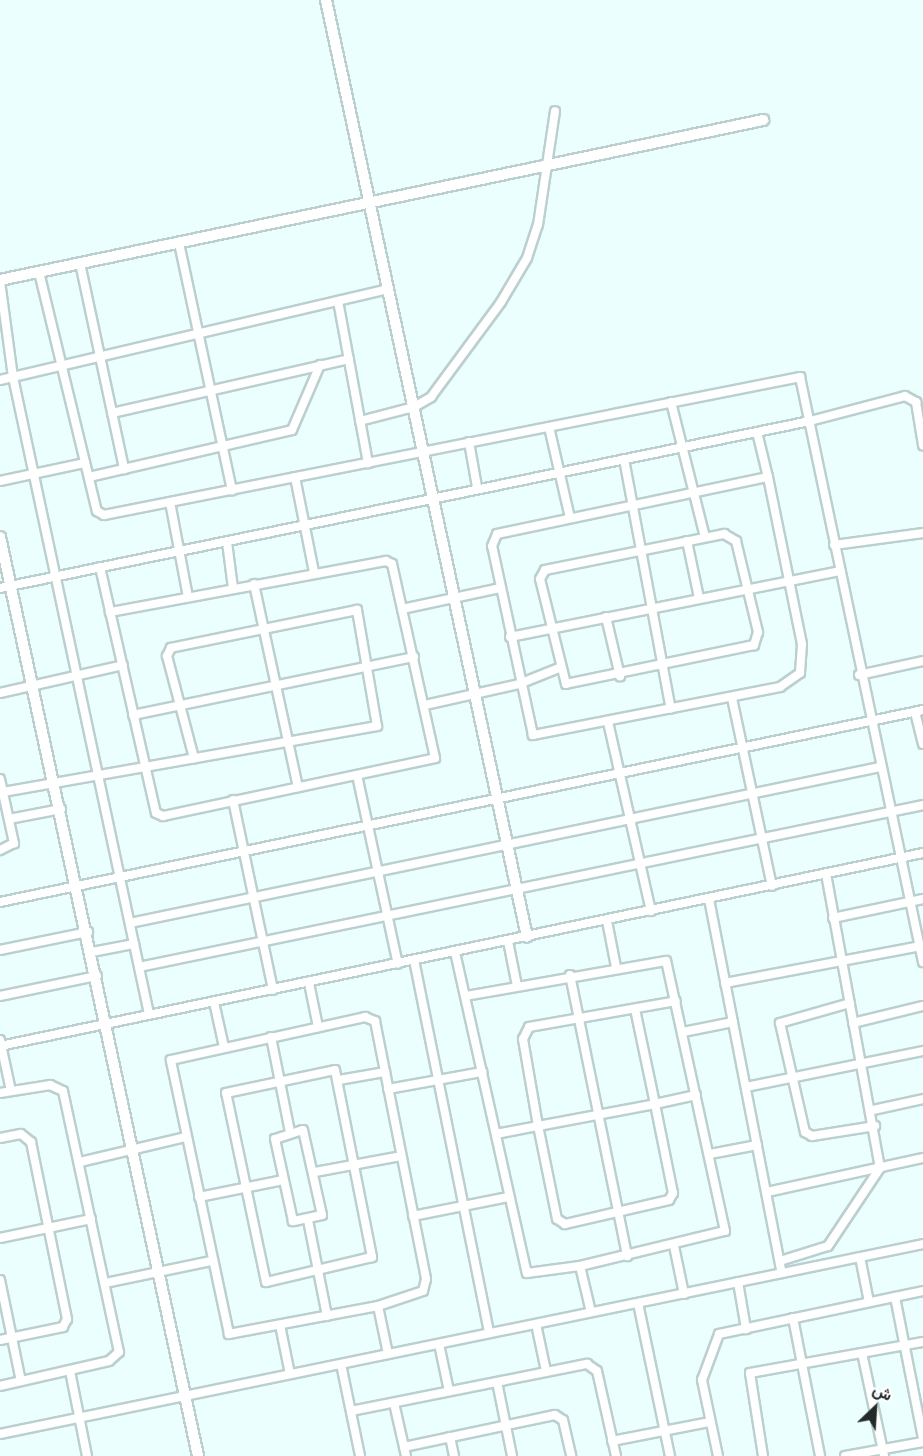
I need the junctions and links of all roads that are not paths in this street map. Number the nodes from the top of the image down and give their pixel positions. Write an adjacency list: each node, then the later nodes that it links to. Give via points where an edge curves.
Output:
1 (326, 0): 5 (street)
2 (555, 111): 4 (street)
3 (763, 120): 4 (street)
4 (549, 165): 5 (street); 21 (street, via 527,258 445,383)
5 (368, 203): 6 (street); 10 (street)
6 (179, 243): 7 (street); 12 (street)
7 (80, 263): 8 (street); 13 (street)
8 (39, 272): 9 (street); 15 (street)
9 (0, 281): 17 (street)
10 (384, 290): 11 (street); 21 (street)
11 (338, 301): 12 (street); 14 (street)
12 (199, 333): 13 (street); 19 (street)
13 (100, 356): 15 (street); 22 (street)
14 (348, 359): 16 (street); 23 (street)
15 (61, 365): 17 (street); 33 (street)
16 (320, 365): 19 (street); 29 (street, via 292,430)
17 (13, 377): 18 (street); 37 (street)
18 (0, 380)
19 (210, 389): 22 (street); 29 (street)
20 (671, 402): 24 (street, via 798,377); 25 (street); 30 (street)
21 (414, 407): 23 (street); 31 (street)
22 (112, 413): 35 (street)
23 (360, 421): 34 (street)
24 (810, 421): 26 (street); 28 (street, via 905,396 916,402); 55 (street)
25 (549, 427): 27 (street); 36 (street)
26 (757, 432): 30 (street); 40 (street)
27 (469, 442): 31 (street); 42 (street)
28 (923, 445)
29 (222, 446): 35 (street); 43 (street)
30 (680, 447): 32 (street); 44 (street)
31 (423, 452): 34 (street); 45 (street)
32 (624, 459): 36 (street); 47 (street)
33 (85, 463): 37 (street); 38 (street)
34 (368, 463): 39 (street)
35 (124, 468): 38 (street)
36 (557, 472): 42 (street); 48 (street)
37 (35, 474): 41 (street); 61 (street)
38 (89, 477): 46 (street, via 100,514)
39 (295, 477): 43 (street); 49 (street)
40 (768, 477): 44 (street); 62 (street)
41 (0, 481)
42 (477, 487): 45 (street)
43 (232, 490): 46 (street)
44 (693, 494): 47 (street); 52 (street)
45 (432, 498): 49 (street); 69 (street)
46 (170, 502): 57 (street)
47 (632, 505): 48 (street); 56 (street)
48 (570, 518): 66 (street, via 497,534 492,546)
49 (305, 526): 54 (street); 60 (street)
50 (923, 533): 55 (street)
51 (0, 537): 64 (street)
52 (705, 537): 53 (street); 67 (street, via 724,534 736,541)
53 (687, 541): 56 (street); 70 (street)
54 (227, 542): 57 (street); 65 (street)
55 (834, 545): 59 (street)
56 (638, 549): 71 (street); 76 (street, via 545,570 540,579)
57 (179, 551): 58 (street); 68 (street)
58 (100, 567): 61 (street); 73 (street)
59 (839, 571): 62 (street); 85 (street)
60 (314, 572): 63 (street); 72 (street, via 386,561 392,564)
61 (57, 576): 64 (street); 84 (street)
62 (789, 579): 67 (street); 92 (street, via 802,644 800,673 786,685)
63 (254, 584): 65 (street); 75 (street)
64 (6, 587): 88 (street)
65 (233, 588): 68 (street)
66 (500, 588): 69 (street); 77 (street)
67 (745, 588): 70 (street); 82 (street, via 758,632 754,645)
68 (188, 597): 73 (street)
69 (454, 598): 72 (street); 91 (street)
70 (699, 598): 71 (street)
71 (650, 608): 74 (street); 82 (street)
72 (402, 609): 78 (street)
73 (110, 612): 80 (street)
74 (606, 617): 76 (street); 86 (street)
75 (262, 627): 81 (street, via 357,610); 89 (street); 93 (street, via 171,648 167,656)
76 (551, 628): 77 (street); 83 (street)
77 (510, 637): 87 (street)
78 (414, 657): 81 (street); 94 (street)
79 (923, 661): 85 (street)
80 (123, 665): 84 (street); 97 (street)
81 (369, 666): 89 (street); 100 (street, via 377,726)
82 (662, 667): 86 (street); 95 (street)
83 (560, 668): 86 (street, via 569,686); 87 (street)
84 (78, 675): 88 (street); 108 (street)
85 (859, 675): 98 (street)
86 (620, 676)
87 (519, 684): 91 (street); 99 (street, via 533,735)
88 (33, 686): 90 (street); 110 (street)
89 (273, 686): 93 (street); 100 (street)
90 (0, 693)
91 (474, 693): 94 (street); 114 (street)
92 (732, 698): 95 (street); 102 (street)
93 (179, 705): 97 (street); 103 (street)
94 (425, 705): 107 (street, via 433,760)
95 (671, 709): 99 (street)
96 (919, 711): 98 (street); 101 (street)
97 (133, 715): 104 (street)
98 (869, 720): 102 (street); 105 (street)
99 (608, 722): 106 (street)
100 (286, 742): 103 (street); 111 (street)
101 (923, 744)
102 (741, 746): 106 (street); 113 (street)
103 (194, 758): 104 (street)
104 (146, 767): 108 (street); 115 (street, via 153,808 163,816)
105 (880, 767): 113 (street); 118 (street)
106 (619, 773): 114 (street); 120 (street)
107 (357, 775): 111 (street); 121 (street)
108 (98, 776): 110 (street); 131 (street)
109 (0, 779): 112 (street)
110 (56, 783): 112 (street); 117 (street)
111 (298, 787): 115 (street)
112 (3, 792): 119 (street)
113 (752, 793): 120 (street); 122 (street)
114 (497, 799): 121 (street); 123 (street)
115 (233, 800): 125 (street)
116 (923, 805): 118 (street)
117 (61, 809): 119 (street); 133 (street)
118 (890, 812): 122 (street); 127 (street)
119 (9, 819): 124 (street, via 14,843)
120 (629, 819): 123 (street); 128 (street)
121 (367, 825): 125 (street); 129 (street)
122 (762, 838): 128 (street); 132 (street)
123 (506, 846): 129 (street); 134 (street)
124 (0, 850)
125 (243, 852): 131 (street); 135 (street)
126 (923, 853): 127 (street)
127 (900, 858): 130 (street); 139 (street)
128 (640, 863): 134 (street); 140 (street)
129 (377, 872): 135 (street); 141 (street)
130 (826, 875): 132 (street); 142 (street)
131 (120, 878): 133 (street); 144 (street)
132 (772, 886): 136 (street)
133 (78, 887): 138 (street); 145 (street)
134 (515, 888): 141 (street); 146 (street)
135 (253, 897): 144 (street); 147 (street)
136 (708, 899): 140 (street); 163 (street)
137 (923, 899): 139 (street)
138 (0, 902)
139 (909, 903): 142 (street); 150 (street)
140 (651, 911): 143 (street)
141 (387, 915): 147 (street); 157 (street)
142 (833, 918): 155 (street)
143 (607, 921): 146 (street); 159 (street)
144 (130, 923): 149 (street)
145 (88, 932): 151 (street); 152 (street)
146 (527, 937): 148 (street)
147 (262, 941): 158 (street); 165 (street)
148 (508, 941): 153 (street); 164 (street)
149 (134, 944): 152 (street); 158 (street)
150 (920, 946): 155 (street); 156 (street)
151 (0, 950)
152 (92, 952): 161 (street)
153 (455, 952): 154 (street); 167 (street)
154 (414, 960): 157 (street); 190 (street)
155 (843, 960): 163 (street); 170 (street)
156 (923, 962)
157 (398, 964): 162 (street)
158 (139, 967): 173 (street)
159 (616, 967): 160 (street); 168 (street, via 666,961)
160 (570, 975): 164 (street); 174 (street)
161 (97, 976): 166 (street); 175 (street)
162 (309, 983): 165 (street); 178 (street)
163 (725, 983): 176 (street)
164 (517, 986): 167 (street)
165 (273, 990): 169 (street)
166 (0, 996)
167 (466, 996): 186 (street)
168 (676, 1001): 172 (street); 179 (street)
169 (214, 1002): 173 (street); 182 (street)
170 (850, 1003): 177 (street); 187 (street, via 781,1020)
171 (923, 1006): 177 (street)
172 (635, 1009): 174 (street); 197 (street)
173 (149, 1014): 175 (street)
174 (578, 1019): 199 (street); 200 (street, via 525,1032)
175 (107, 1022): 181 (street); 207 (street)
176 (733, 1022): 179 (street); 191 (street)
177 (853, 1023): 184 (street)
178 (318, 1027): 180 (street); 185 (street, via 370,1018)
179 (683, 1032): 195 (street)
180 (271, 1037): 182 (street); 188 (street)
181 (0, 1044): 193 (street)
182 (224, 1047): 204 (street, via 171,1060)
183 (923, 1051): 184 (street)
184 (862, 1065): 187 (street); 198 (street)
185 (385, 1072): 189 (street); 192 (street)
186 (482, 1072): 190 (street); 203 (street)
187 (793, 1078): 191 (street); 201 (street, via 807,1135)
188 (281, 1079): 189 (street, via 332,1069); 202 (street); 216 (street, via 226,1093)
189 (339, 1080): 212 (street)
190 (437, 1080): 192 (street); 220 (street)
191 (746, 1087): 206 (street)
192 (388, 1089): 209 (street)
193 (11, 1091): 194 (street); 211 (street, via 50,1085 63,1091)
194 (0, 1093)
195 (696, 1095): 197 (street); 208 (street)
196 (923, 1099): 198 (street)
197 (655, 1104): 199 (street); 221 (street, via 672,1197)
198 (873, 1110): 201 (street)
199 (596, 1115): 200 (street); 221 (street)
200 (538, 1126): 203 (street); 221 (street, via 560,1223)
201 (875, 1126): 213 (street)
202 (290, 1132): 214 (street, via 307,1132); 215 (street, via 275,1139)
203 (496, 1134): 219 (street)
204 (186, 1137): 207 (street); 218 (street)
205 (0, 1138): 225 (street, via 21,1134 31,1142)
206 (757, 1145): 208 (street); 217 (street)
207 (134, 1149): 211 (street); 234 (street)
208 (710, 1154): 228 (street, via 726,1228)
209 (401, 1156): 212 (street); 222 (street)
210 (923, 1158): 213 (street)
211 (80, 1162): 223 (street)
212 (356, 1165): 214 (street); 235 (street, via 372,1257)
213 (880, 1168): 217 (street); 232 (street, via 828,1246)
214 (315, 1172): 224 (street, via 322,1215)
215 (283, 1180): 216 (street); 224 (street, via 291,1219)
216 (243, 1188): 218 (street); 235 (street, via 264,1279)
217 (766, 1192): 232 (street)
218 (199, 1197): 231 (street)
219 (508, 1197): 220 (street); 233 (street, via 527,1273)
220 (463, 1207): 222 (street); 252 (street)
221 (616, 1213): 229 (street)
222 (413, 1216): 245 (street, via 423,1291)
223 (91, 1219): 225 (street); 239 (street)
224 (308, 1220): 235 (street)
225 (49, 1227): 226 (street); 253 (street, via 67,1323)
226 (0, 1238)
227 (923, 1244): 230 (street)
228 (674, 1246): 229 (street); 241 (street)
229 (627, 1256): 233 (street)
230 (860, 1257): 236 (street); 243 (street)
231 (211, 1261): 234 (street); 250 (street, via 228,1332)
232 (780, 1261): 236 (street)
233 (580, 1266): 246 (street)
234 (160, 1272): 239 (street); 269 (street)
235 (318, 1273): 247 (street)
236 (782, 1273): 238 (street)
237 (0, 1280): 253 (street)
238 (738, 1282): 241 (street); 251 (street)
239 (105, 1283): 262 (street, via 119,1352 109,1361)
240 (923, 1291): 242 (street)
241 (684, 1294): 244 (street)
242 (895, 1297): 243 (street); 257 (street)
243 (869, 1302): 248 (street)
244 (638, 1303): 246 (street); 275 (street)
245 (378, 1306): 247 (street); 259 (street)
246 (591, 1312): 249 (street)
247 (327, 1316): 250 (street)
248 (793, 1318): 251 (street); 261 (street)
249 (536, 1324): 252 (street); 263 (street)
250 (280, 1325): 264 (street)
251 (746, 1329): 273 (street, via 719,1334 713,1342 702,1380)
252 (489, 1334): 256 (street)
253 (12, 1337): 254 (street); 265 (street)
254 (0, 1340)
255 (923, 1341): 257 (street)
256 (439, 1344): 259 (street); 268 (street)
257 (905, 1345): 258 (street); 278 (street)
258 (862, 1353): 261 (street); 281 (street)
259 (388, 1354): 260 (street)
260 (341, 1364): 264 (street); 271 (street)
261 (803, 1364): 292 (street, via 748,1375); 293 (street)
262 (70, 1371): 265 (street); 272 (street)
263 (546, 1371): 266 (street); 279 (street, via 580,1364 597,1371)
264 (290, 1374): 269 (street)
265 (21, 1381): 267 (street)
266 (497, 1382): 268 (street); 274 (street)
267 (0, 1386)
268 (449, 1391): 270 (street)
269 (186, 1397): 272 (street); 283 (street)
270 (394, 1403): 271 (street); 280 (street)
271 (351, 1411): 284 (street)
272 (80, 1418): 276 (street); 282 (street)
273 (710, 1422): 275 (street); 291 (street)
274 (505, 1425): 277 (street); 287 (street); 288 (street, via 560,1416)
275 (665, 1430): 279 (street); 290 (street)
276 (0, 1434)
277 (450, 1437): 280 (street); 286 (street)
278 (923, 1440): 281 (street)
279 (612, 1441): 289 (street)
280 (404, 1447): 285 (street)
281 (883, 1453): 294 (street)
282 (87, 1456)
283 (198, 1456)
284 (360, 1456)
285 (405, 1456)
286 (454, 1456)
287 (512, 1456)
288 (571, 1456)
289 (616, 1456)
290 (670, 1456)
291 (718, 1456)
292 (763, 1456)
293 (820, 1456)
294 (845, 1456)

